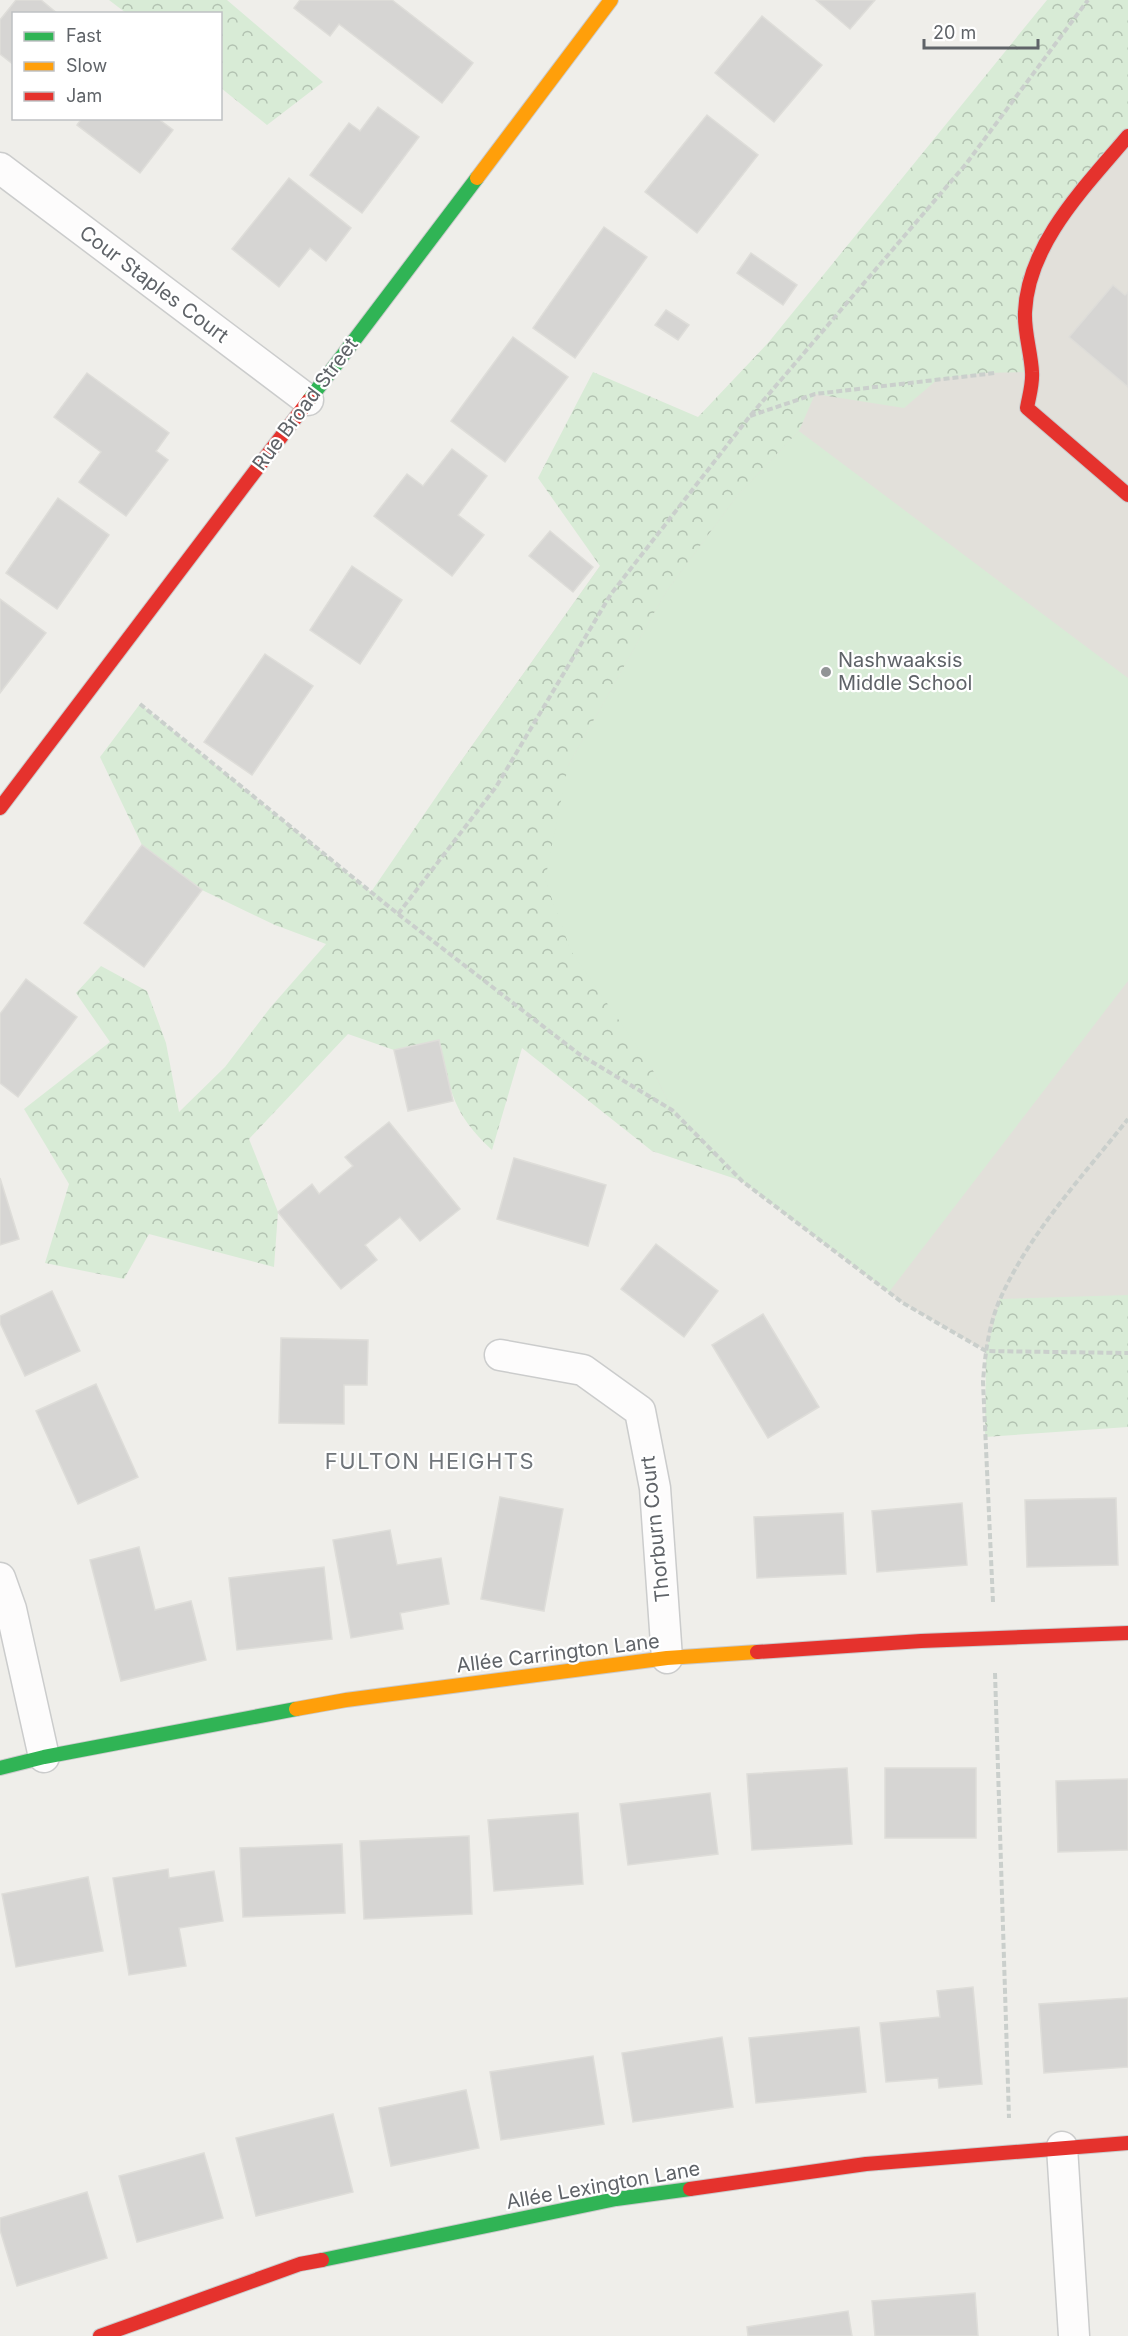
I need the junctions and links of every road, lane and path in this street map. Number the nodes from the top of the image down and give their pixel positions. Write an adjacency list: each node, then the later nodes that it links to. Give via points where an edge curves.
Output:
1 (1088, 0): 7 (path, via 966,164)
2 (601, 3): 6 (street, Rue Broad Street)
3 (1128, 136): 5 (street, via 1061,218 1035,263 1025,308)
4 (0, 168): 6 (street, Cour Staples Court)
5 (1032, 372): 7 (path, via 983,373 815,394); 8 (street, via 1027,408)
6 (308, 400): 10 (street, Rue Broad Street)
7 (750, 416): 11 (path, via 611,594 496,787)
8 (1128, 495)
9 (140, 704): 11 (path)
10 (0, 808)
11 (398, 914): 13 (path, via 579,1054 672,1110 742,1181 889,1292)
12 (1128, 1119): 13 (path, via 1043,1226 1021,1260 1000,1299)
13 (986, 1350): 14 (path); 18 (path, via 982,1382)
14 (1128, 1353)
15 (500, 1355): 19 (street, Thorburn Court, via 584,1370 640,1411 655,1488)
16 (0, 1578): 20 (street)
17 (1128, 1633): 18 (street, Allée Carrington Lane)
18 (993, 1638): 19 (street, Allée Carrington Lane); 24 (path)
19 (667, 1658): 20 (street, Allée Carrington Lane, via 346,1700)
20 (45, 1757): 21 (street, Allée Carrington Lane)
21 (0, 1768)
22 (1128, 2143): 23 (street, Allée Lexington Lane)
23 (1062, 2147): 24 (street, Allée Lexington Lane); 26 (street)
24 (1011, 2151): 25 (street, Allée Lexington Lane, via 866,2164 593,2204 300,2264)
25 (100, 2336)
26 (1074, 2336)

